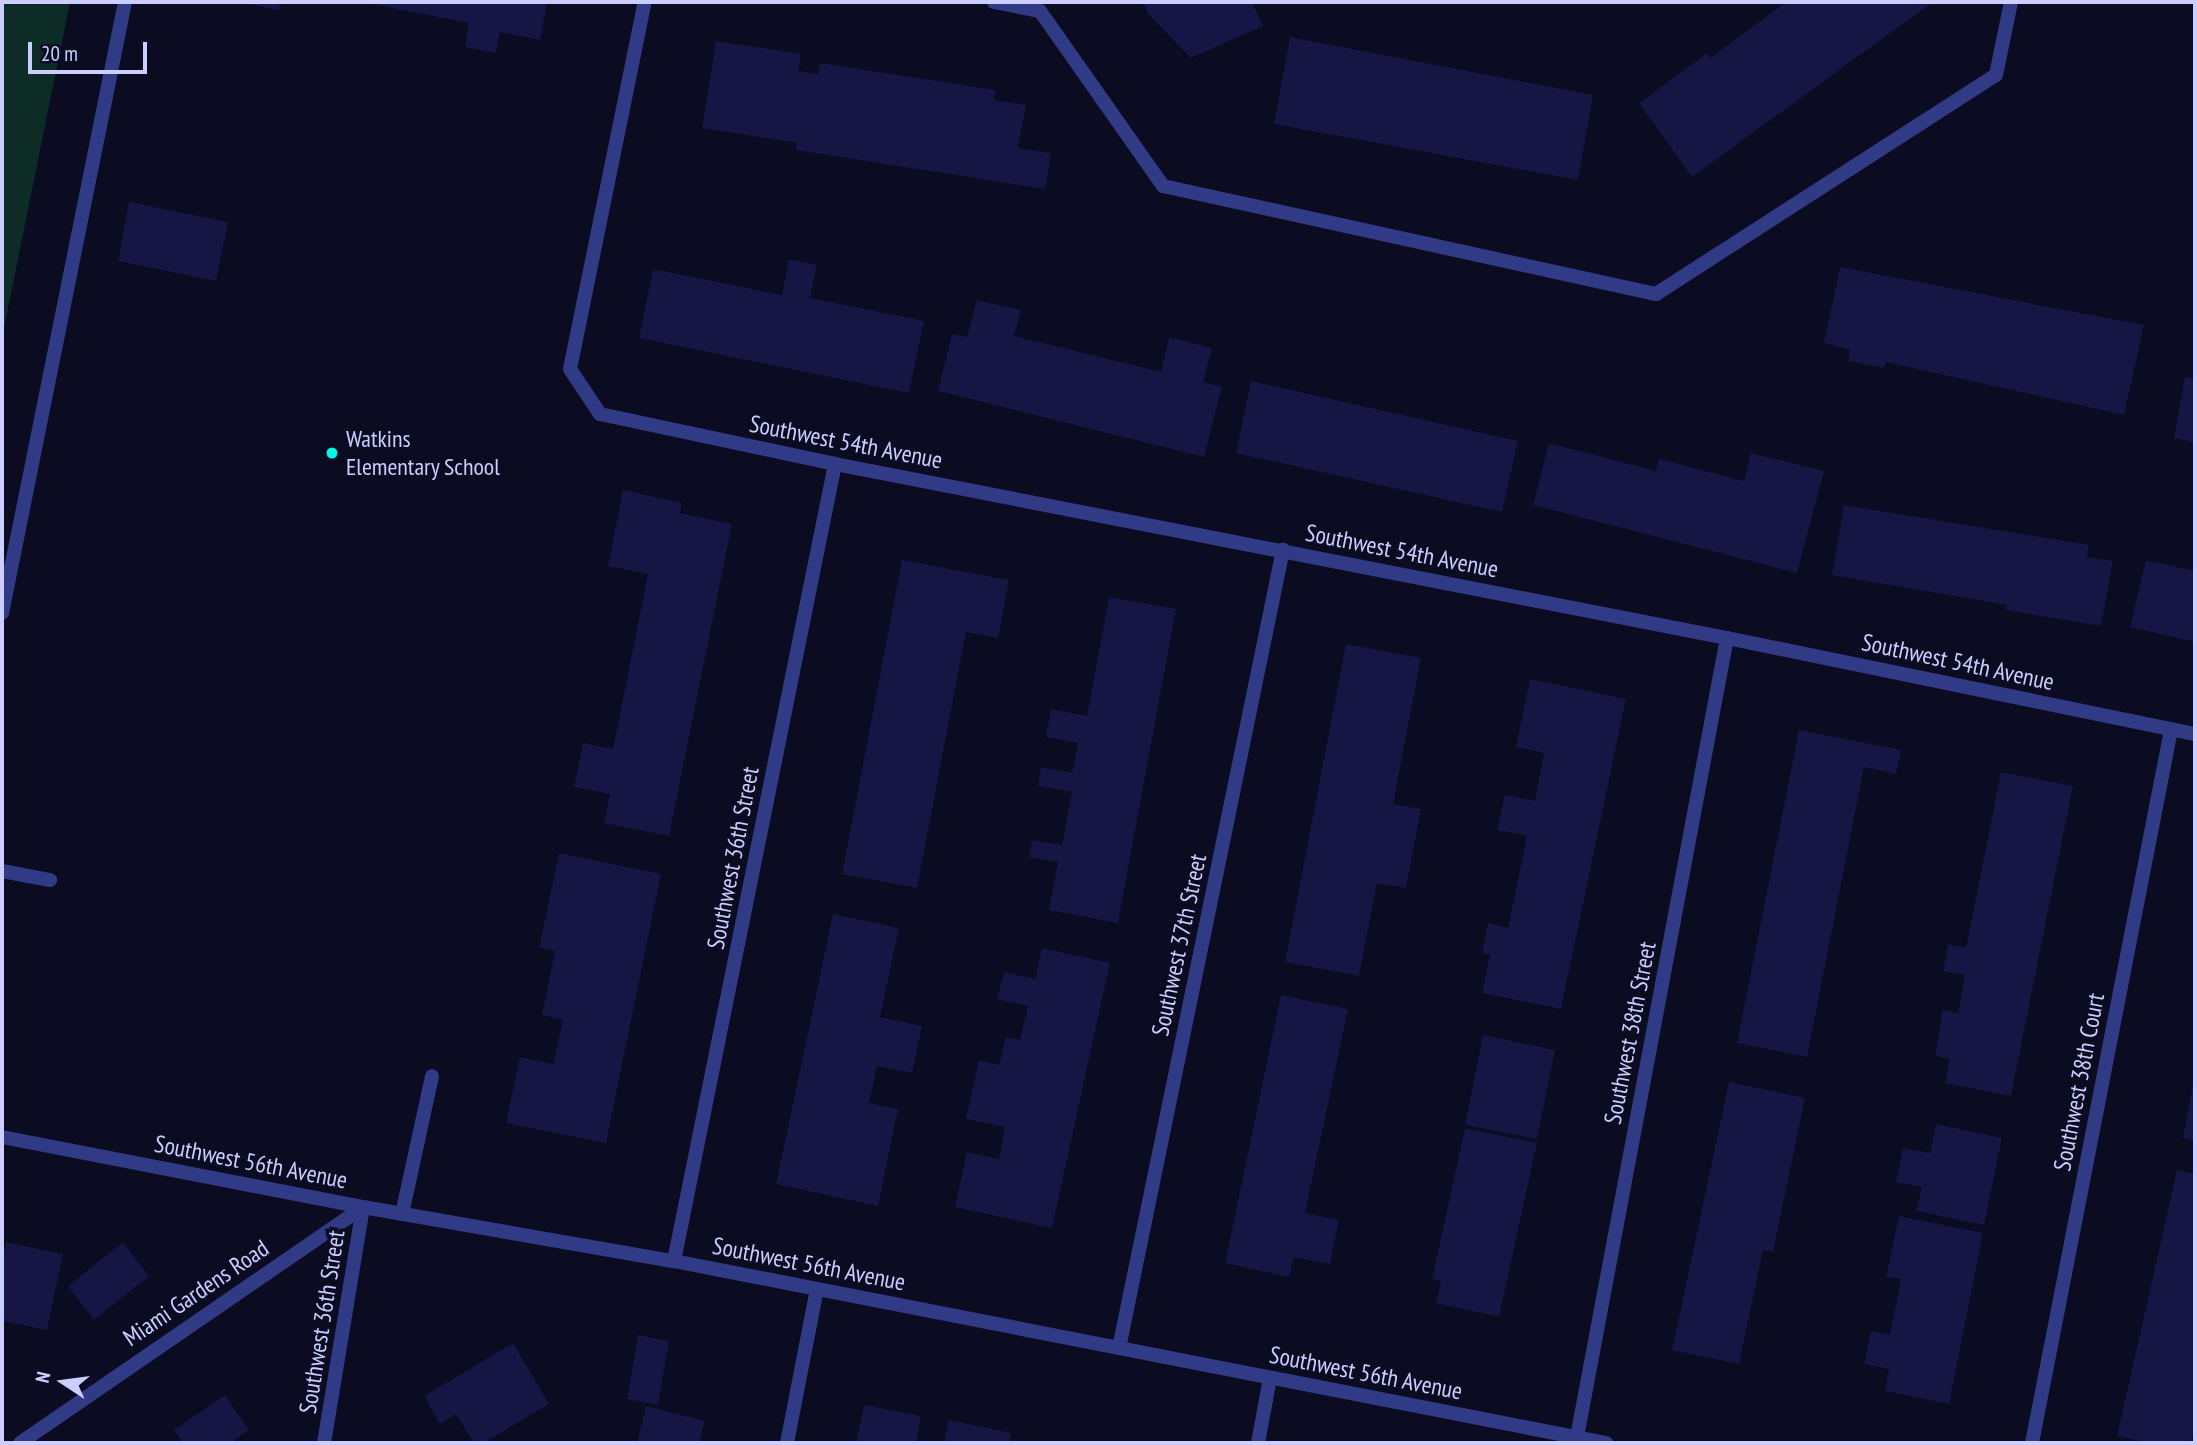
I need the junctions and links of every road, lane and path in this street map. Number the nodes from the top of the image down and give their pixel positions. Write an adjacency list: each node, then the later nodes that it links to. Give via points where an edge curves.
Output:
1 (125, 2): 7 (street)
2 (645, 2): 5 (street, Southwest 54th Avenue, via 570,369 600,414)
3 (994, 2): 4 (street, via 1040,11 1163,186 1656,294 1996,75)
4 (2011, 2)
5 (835, 464): 6 (street, Southwest 54th Avenue); 17 (street, Southwest 36th Street)
6 (1283, 550): 8 (street, Southwest 54th Avenue); 19 (street, Southwest 37th Street)
7 (2, 613)
8 (1727, 638): 9 (street, Southwest 54th Avenue); 21 (street, Southwest 38th Street)
9 (2171, 730): 10 (street, Southwest 54th Avenue); 27 (street, Southwest 38th Court)
10 (2195, 734)
11 (2, 871): 12 (street)
12 (50, 880)
13 (432, 1076): 16 (street)
14 (2, 1137): 15 (street, Southwest 56th Avenue)
15 (363, 1207): 16 (street, Southwest 56th Avenue); 22 (street, Miami Gardens Road); 23 (street, Southwest 36th Street)
16 (402, 1214): 17 (street, Southwest 56th Avenue)
17 (674, 1261): 18 (street, Southwest 56th Avenue)
18 (817, 1289): 19 (street, Southwest 56th Avenue); 24 (street)
19 (1119, 1348): 20 (street, Southwest 56th Avenue)
20 (1270, 1378): 21 (street, Southwest 56th Avenue); 25 (street)
21 (1577, 1437): 26 (street, Southwest 56th Avenue)
22 (20, 1443)
23 (324, 1443)
24 (787, 1443)
25 (1258, 1443)
26 (1606, 1443)
27 (2032, 1443)

